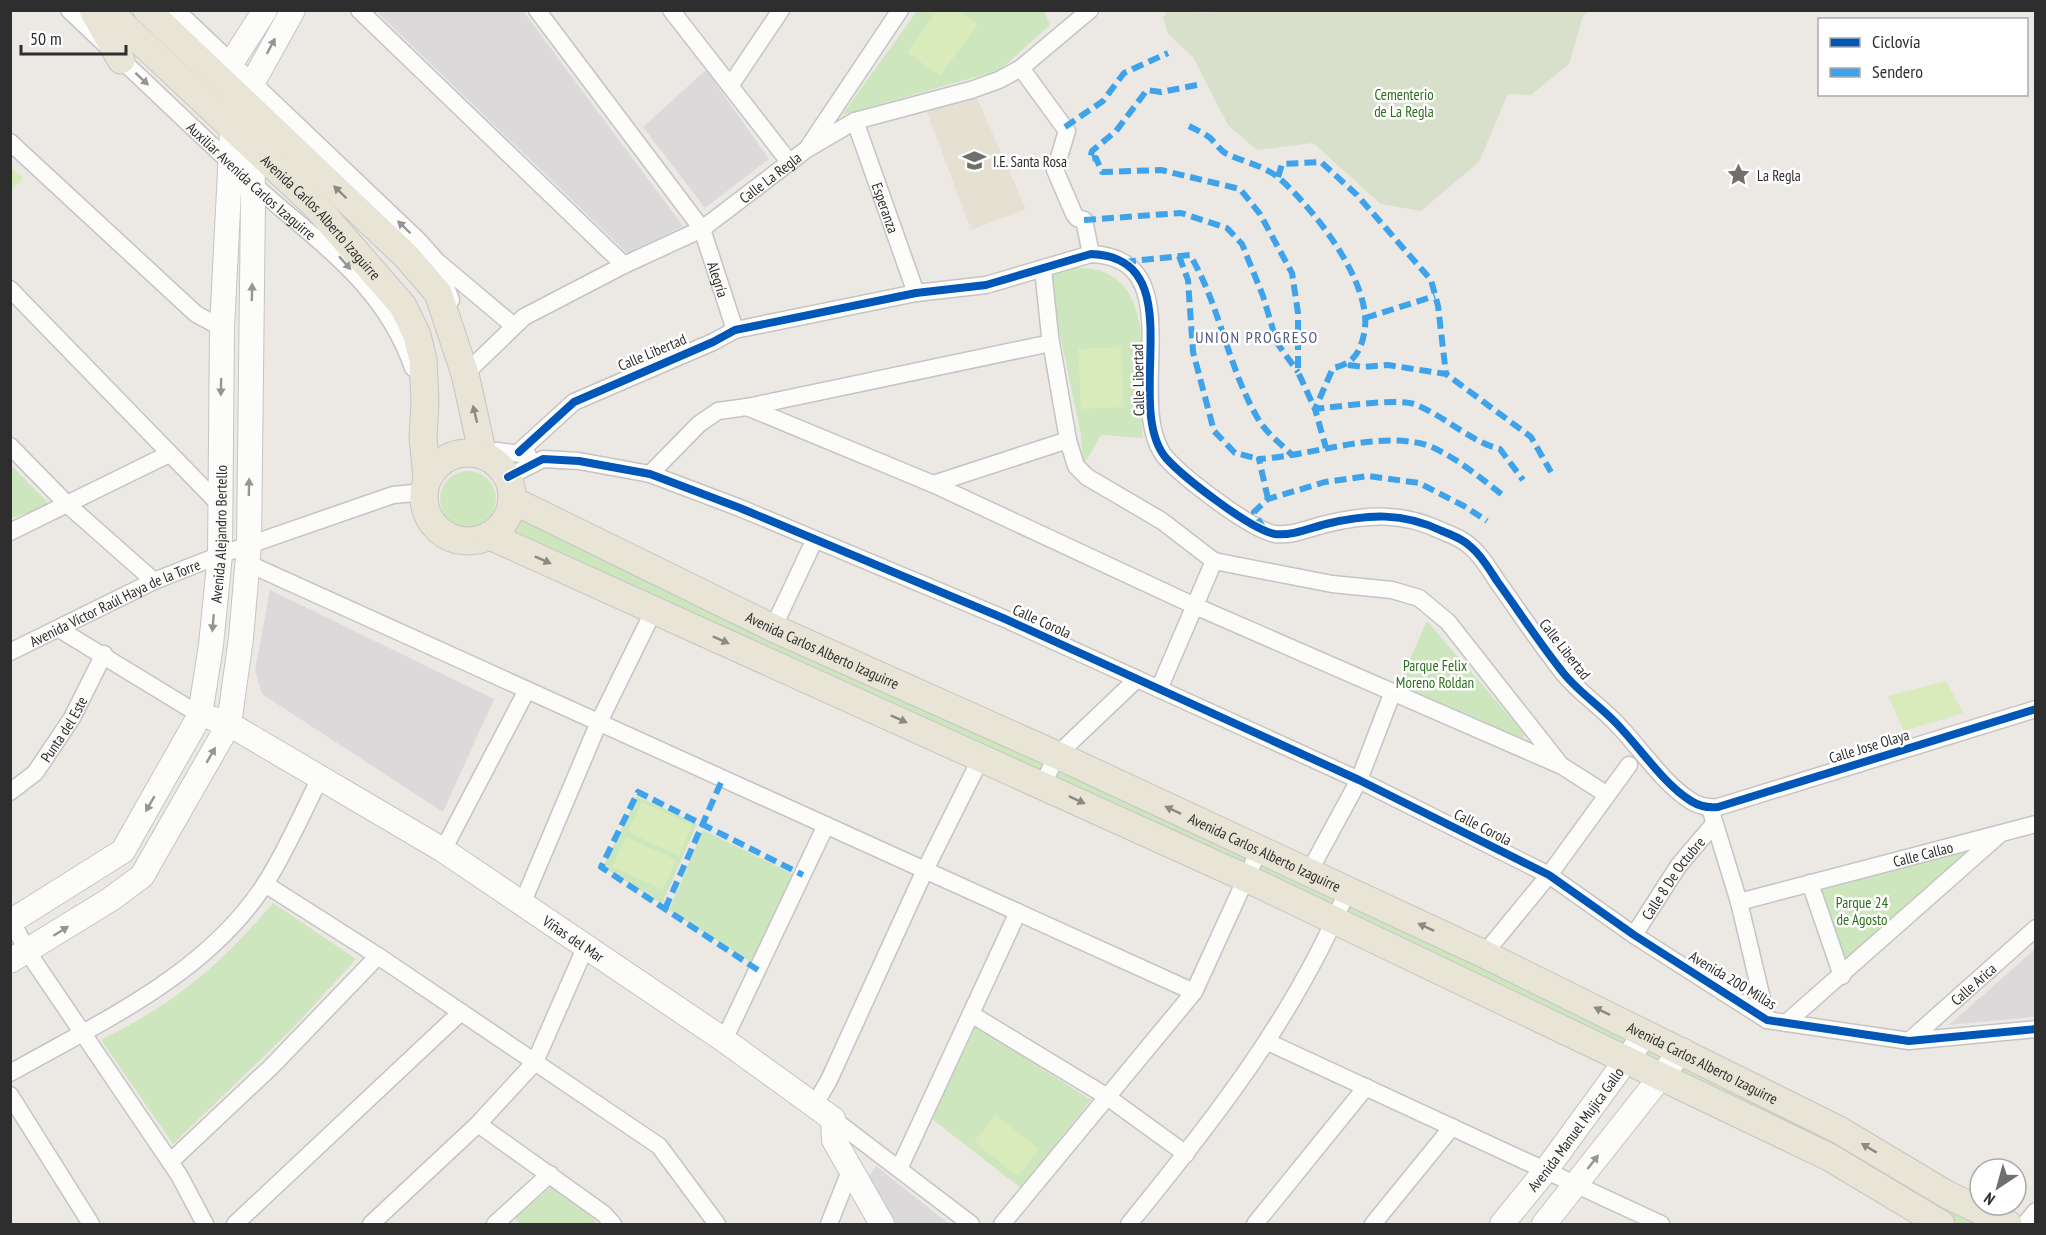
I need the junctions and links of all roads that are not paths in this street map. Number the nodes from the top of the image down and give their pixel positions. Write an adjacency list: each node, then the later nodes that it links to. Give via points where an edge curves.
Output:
1 (69, 10): 14 (street, Auxiliar Avenida Carlos Izaguirre)
2 (93, 10): 14 (main road)
3 (107, 10): 20 (main road, Avenida Carlos Alberto Izaguirre)
4 (147, 10): 18 (main road, Avenida Carlos Alberto Izaguirre)
5 (176, 10): 15 (street)
6 (265, 10): 15 (main road)
7 (293, 10): 18 (main road, one-way to 7)
8 (359, 10): 30 (street)
9 (537, 10): 27 (street, Alegría)
10 (671, 10): 17 (street)
11 (781, 10): 17 (street)
12 (900, 10): 23 (street)
13 (1090, 10): 16 (street, Calle La Regla)
14 (121, 60): 24 (street, Auxiliar Avenida Carlos Izaguirre, one-way to 24)
15 (232, 62): 18 (main road, Avenida Alejandro Bertello)
16 (1021, 68): 19 (street, Calle La Regla, via 971,90); 28 (street, via 1066,131 1055,170 1074,214 1084,220)
17 (730, 86): 25 (street)
18 (246, 95): 20 (main road, Avenida Alejandro Bertello); 22 (main road, Avenida Alejandro Bertello); 29 (street, one-way to 18); 38 (main road, Avenida Carlos Alberto Izaguirre, one-way to 18, via 438,293)
19 (855, 121): 23 (street, Calle La Regla); 33 (street, Esperanza)
20 (231, 126): 22 (main road, Avenida Carlos Alberto Izaguirre); 24 (main road, Avenida Alejandro Bertello)
21 (10, 142): 35 (street, via 196,314)
22 (253, 148): 26 (main road, Avenida Alejandro Bertello); 39 (main road, Avenida Carlos Alberto Izaguirre, via 324,214 404,306 423,360)
23 (807, 149): 25 (street, Calle La Regla)
24 (228, 160): 26 (street, Auxiliar Avenida Carlos Izaguirre); 35 (main road, Avenida Alejandro Bertello)
25 (790, 163): 27 (street, Calle La Regla)
26 (253, 184): 39 (street, Auxiliar Avenida Carlos Izaguirre, one-way to 39, via 341,258 370,292 404,343); 56 (main road, Avenida Alejandro Bertello, one-way to 26)
27 (702, 229): 30 (street, Calle La Regla); 36 (street, Alegría)
28 (1091, 254): 31 (street, Calle Libertad); 83 (street, Calle Libertad, via 1117,257 1133,268 1146,294 1151,334 1152,419 1155,439 1167,458 1209,495 1274,534 1391,515 1423,522 1461,539 1480,557 1573,685 1612,718 1667,782)
29 (435, 259): 34 (street); 38 (street, via 456,317)
30 (624, 265): 34 (street, Calle La Regla, via 547,304)
31 (1043, 269): 33 (street, Calle Libertad, via 986,285); 37 (street)
32 (10, 289): 44 (street, via 79,356)
33 (916, 293): 36 (street, Calle Libertad)
34 (514, 326): 38 (street, Calle La Regla)
35 (222, 328): 51 (main road, Avenida Alejandro Bertello, one-way to 51)
36 (735, 330): 43 (street, Calle Libertad, via 574,402)
37 (1051, 343): 40 (street); 41 (street)
38 (465, 374): 45 (main road, Avenida Carlos Alberto Izaguirre, one-way to 38)
39 (425, 402): 49 (main road, Avenida Carlos Alberto Izaguirre)
40 (747, 407): 47 (street, via 718,411 699,424); 48 (street)
41 (1068, 440): 48 (street); 58 (street, via 1076,466 1087,477 1162,521)
42 (10, 446): 52 (street)
43 (519, 452): 45 (street, Calle Corola); 46 (street, Calle Corola)
44 (169, 454): 51 (street); 52 (street)
45 (483, 455): 49 (main road, via 468,452 451,456 437,465); 50 (main road, via 498,465)
46 (543, 459): 47 (street, Calle Corola, via 579,461); 50 (street)
47 (650, 474): 55 (street, Calle Corola)
48 (933, 484): 60 (street)
49 (425, 485): 54 (main road, via 429,518 447,536 473,541); 56 (street, Avenida Víctor Raúl Haya de la Torre)
50 (510, 489): 54 (main road, via 503,525); 62 (main road, Avenida Carlos Alberto Izaguirre)
51 (219, 504): 57 (main road, Avenida Alejandro Bertello)
52 (68, 505): 53 (street); 59 (street)
53 (10, 532)
54 (489, 536): 61 (main road, Avenida Carlos Alberto Izaguirre, one-way to 61)
55 (814, 541): 62 (street); 66 (street, Calle Corola, via 1003,618)
56 (248, 554): 57 (street, Avenida Víctor Raúl Haya de la Torre); 68 (street); 73 (main road, Avenida Alejandro Bertello)
57 (220, 555): 59 (street, Avenida Víctor Raúl Haya de la Torre); 71 (main road, Avenida Alejandro Bertello, one-way to 71)
58 (1214, 561): 60 (street); 77 (street, via 1332,584 1392,590 1419,598 1448,622)
59 (154, 581): 63 (street, Avenida Víctor Raúl Haya de la Torre)
60 (1195, 606): 67 (street); 69 (street)
61 (654, 610): 72 (street); 75 (main road, Avenida Carlos Alberto Izaguirre, one-way to 75)
62 (773, 628): 74 (main road, Avenida Carlos Alberto Izaguirre)
63 (59, 629): 64 (street, Avenida Víctor Raúl Haya de la Torre); 65 (street)
64 (10, 652)
65 (104, 654): 71 (street); 81 (street, Punta del Este, via 72,718 35,773)
66 (1137, 679): 67 (street, Calle Corola); 74 (street)
67 (1159, 689): 79 (street, Calle Corola)
68 (527, 690): 72 (street); 87 (street)
69 (1392, 694): 77 (street); 79 (street)
70 (2036, 709): 83 (street, Calle Jose Olaya)
71 (200, 715): 73 (main road, Viñas del Mar); 100 (main road, Avenida Alejandro Bertello, one-way to 100, via 123,850)
72 (598, 722): 85 (street); 97 (street)
73 (229, 724): 78 (main road, Viñas del Mar); 105 (main road, Avenida Alejandro Bertello, one-way to 73, via 142,876)
74 (1057, 755): 80 (street); 88 (main road, Avenida Carlos Alberto Izaguirre, one-way to 74)
75 (982, 756): 80 (main road, Avenida Carlos Alberto Izaguirre); 89 (street)
76 (1629, 765): 82 (street)
77 (1562, 766): 82 (street)
78 (320, 778): 87 (main road, Viñas del Mar); 93 (street)
79 (1359, 780): 90 (street); 91 (street, Calle Corola)
80 (1043, 784): 92 (main road, Avenida Carlos Alberto Izaguirre, one-way to 92)
81 (10, 792)
82 (1606, 794): 91 (street)
83 (1712, 816): 96 (street); 102 (street, Calle 8 De Octubre)
84 (2036, 824): 86 (street, Calle Callao)
85 (826, 825): 89 (street); 116 (street)
86 (2000, 834): 94 (street, Calle Callao); 107 (street)
87 (443, 850): 97 (main road, Viñas del Mar)
88 (1259, 850): 90 (main road, Avenida Carlos Alberto Izaguirre); 92 (street)
89 (925, 870): 98 (street); 127 (street, via 829,1080)
90 (1309, 872): 95 (main road, Avenida Carlos Alberto Izaguirre)
91 (1549, 875): 102 (street, Avenida 200 Millas); 104 (street)
92 (1248, 879): 99 (main road, Avenida Carlos Alberto Izaguirre); 108 (street)
93 (265, 884): 106 (street); 114 (street, via 231,928 185,969)
94 (1810, 884): 96 (street, Calle Callao); 107 (street)
95 (1347, 891): 99 (street); 104 (main road, Avenida Carlos Alberto Izaguirre, one-way to 95)
96 (1739, 902): 111 (street)
97 (522, 904): 103 (main road, Viñas del Mar)
98 (1017, 912): 108 (street); 110 (street)
99 (1335, 921): 118 (street); 120 (main road, Avenida Carlos Alberto Izaguirre)
100 (11, 922): 105 (street)
101 (2036, 928): 117 (street, Calle Arica)
102 (1634, 934): 111 (street, Avenida 200 Millas)
103 (586, 946): 116 (main road, Viñas del Mar); 121 (street)
104 (1484, 954): 115 (main road, Avenida Carlos Alberto Izaguirre, one-way to 104)
105 (19, 956): 114 (street)
106 (378, 956): 109 (street); 131 (street, via 272,1066)
107 (1842, 976): 112 (street)
108 (1194, 992): 126 (street)
109 (460, 1012): 121 (street); 143 (street)
110 (971, 1014): 126 (street); 132 (street)
111 (1767, 1020): 112 (street, Avenida 200 Millas)
112 (1786, 1023): 117 (street, Avenida 200 Millas)
113 (2036, 1029): 117 (street, Avenida 200 Millas)
114 (82, 1032): 122 (street); 131 (street)
115 (1646, 1033): 119 (main road, Avenida Carlos Alberto Izaguirre); 120 (main road, Avenida Manuel Mujica Gallo)
116 (724, 1040): 127 (main road, Viñas del Mar)
117 (1909, 1041)
118 (1268, 1042): 124 (street); 130 (street)
119 (1682, 1050): 123 (main road); 137 (main road, Avenida Carlos Alberto Izaguirre, one-way to 119, via 1839,1130)
120 (1627, 1060): 123 (main road, Avenida Carlos Alberto Izaguirre); 133 (main road, Avenida Manuel Mujica Gallo)
121 (535, 1062): 128 (street); 146 (street, via 659,1146)
122 (10, 1073)
123 (1661, 1076): 136 (main road, one-way to 123); 140 (main road, Avenida Carlos Alberto Izaguirre, via 1829,1157)
124 (1366, 1087): 129 (street); 152 (street)
125 (10, 1095): 141 (street)
126 (1106, 1096): 130 (street); 150 (street)
127 (824, 1113): 132 (street); 134 (main road)
128 (477, 1124): 135 (street); 144 (street)
129 (1452, 1127): 133 (street); 153 (street)
130 (1186, 1154): 151 (street)
131 (170, 1162): 142 (street)
132 (899, 1169): 149 (street)
133 (1546, 1170): 136 (street); 154 (main road, Avenida Manuel Mujica Gallo)
134 (850, 1171): 147 (street); 148 (main road)
135 (550, 1174): 139 (street); 145 (street)
136 (1576, 1184): 155 (main road); 156 (street)
137 (1946, 1194): 140 (street); 157 (main road, Avenida Carlos Alberto Izaguirre)
138 (2036, 1211): 158 (street)
139 (505, 1221)
140 (1931, 1223)
141 (91, 1224)
142 (205, 1224)
143 (235, 1224)
144 (371, 1224)
145 (613, 1224)
146 (717, 1224)
147 (829, 1224)
148 (882, 1224)
149 (971, 1224)
150 (1002, 1224)
151 (1129, 1224)
152 (1255, 1224)
153 (1373, 1224)
154 (1502, 1224)
155 (1544, 1224)
156 (1661, 1224)
157 (2008, 1224)
158 (2025, 1224)

